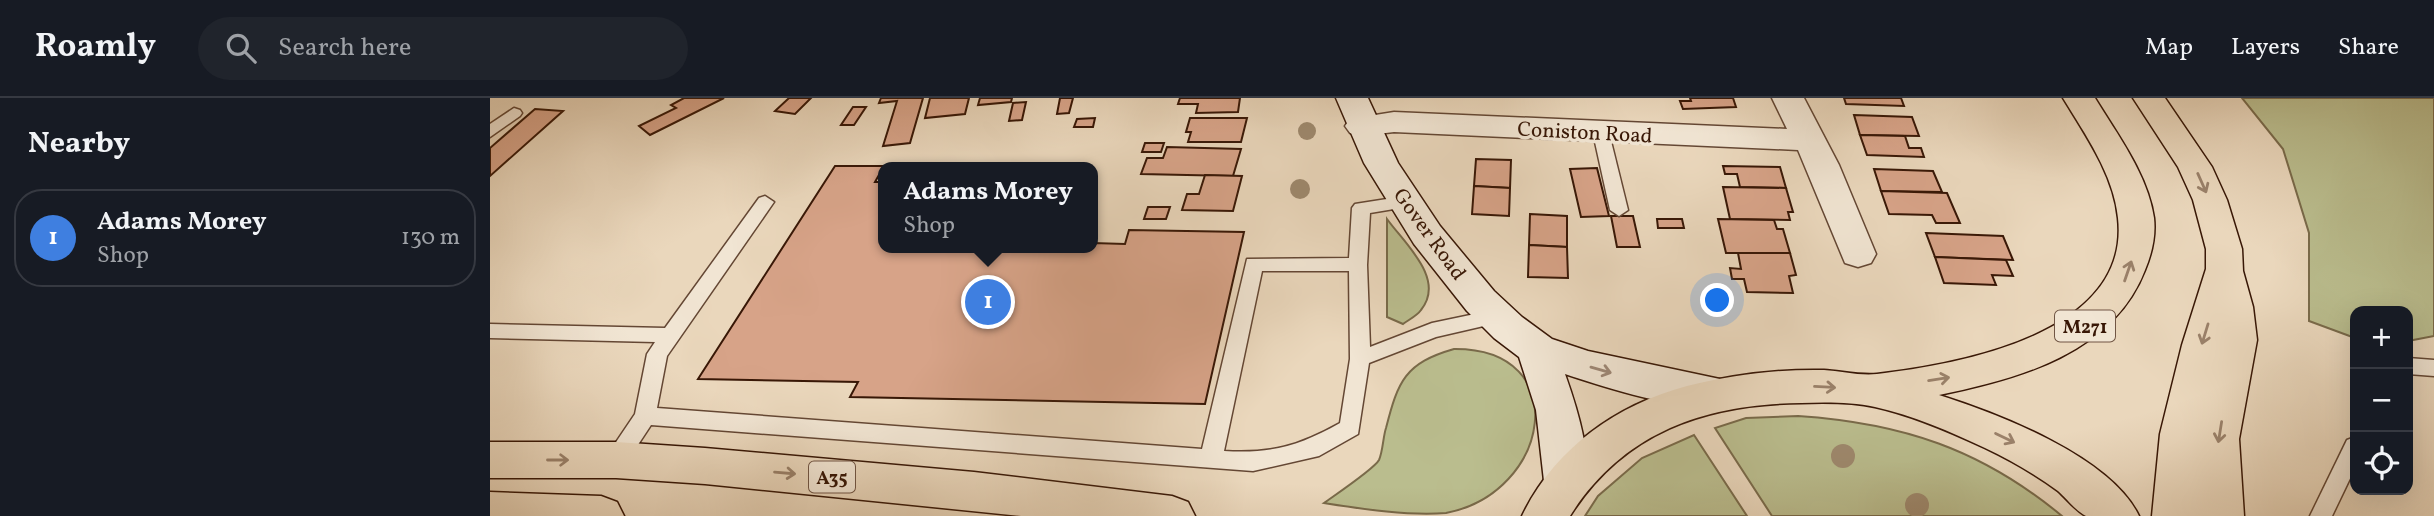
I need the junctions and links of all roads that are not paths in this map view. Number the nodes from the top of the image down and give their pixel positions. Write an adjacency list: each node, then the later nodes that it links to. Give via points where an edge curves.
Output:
1 (1788, 98): 8 (street)
2 (2079, 98): 22 (main road, M271, one-way to 2, via 1959,376 2024,355 2090,324 2120,290 2137,236 2136,215 2098,128)
3 (2149, 98): 14 (main road, one-way to 14, via 2195,167 2210,200)
4 (1356, 112): 7 (street, Coniston Road, via 1394,122); 10 (street, Gover Road)
5 (514, 113): 6 (lane)
6 (490, 132)
7 (1601, 133): 8 (street, Coniston Road); 11 (lane)
8 (1809, 140): 12 (street)
9 (765, 201): 17 (lane)
10 (1406, 202): 13 (lane, via 1361,208); 15 (street, Gover Road, via 1440,253)
11 (1619, 210)
12 (1858, 254)
13 (1358, 265): 19 (lane); 26 (lane, via 1254,264)
14 (2225, 269): 34 (main road, one-way to 34, via 2181,434); 35 (main road, one-way to 35, via 2237,340 2218,439)
15 (1494, 317): 18 (street, Gover Road); 19 (lane, via 1432,330)
16 (490, 331): 17 (lane)
17 (669, 335): 24 (lane, via 657,354)
18 (1536, 349): 23 (street, Gover Road, one-way to 23, via 1619,375); 29 (street, via 1557,410)
19 (1360, 359): 26 (lane, via 1350,428 1311,450 1253,462)
20 (2413, 366): 21 (lane)
21 (2434, 368)
22 (1872, 390): 23 (main road, one-way to 22, via 1814,386); 33 (main road, one-way to 33, via 1972,423 2034,452 2070,474)
23 (1718, 393): 29 (main road, via 1634,425 1589,458)
24 (645, 416): 26 (lane); 28 (lane)
25 (2350, 456): 36 (lane)
26 (1210, 459)
27 (490, 460): 28 (main road, A35, one-way to 28)
28 (616, 460): 32 (main road, A35, one-way to 32, via 974,491)
29 (1550, 507)
30 (490, 512): 31 (main road)
31 (601, 516)
32 (1172, 516)
33 (2116, 516)
34 (2175, 516)
35 (2221, 516)
36 (2321, 516)

